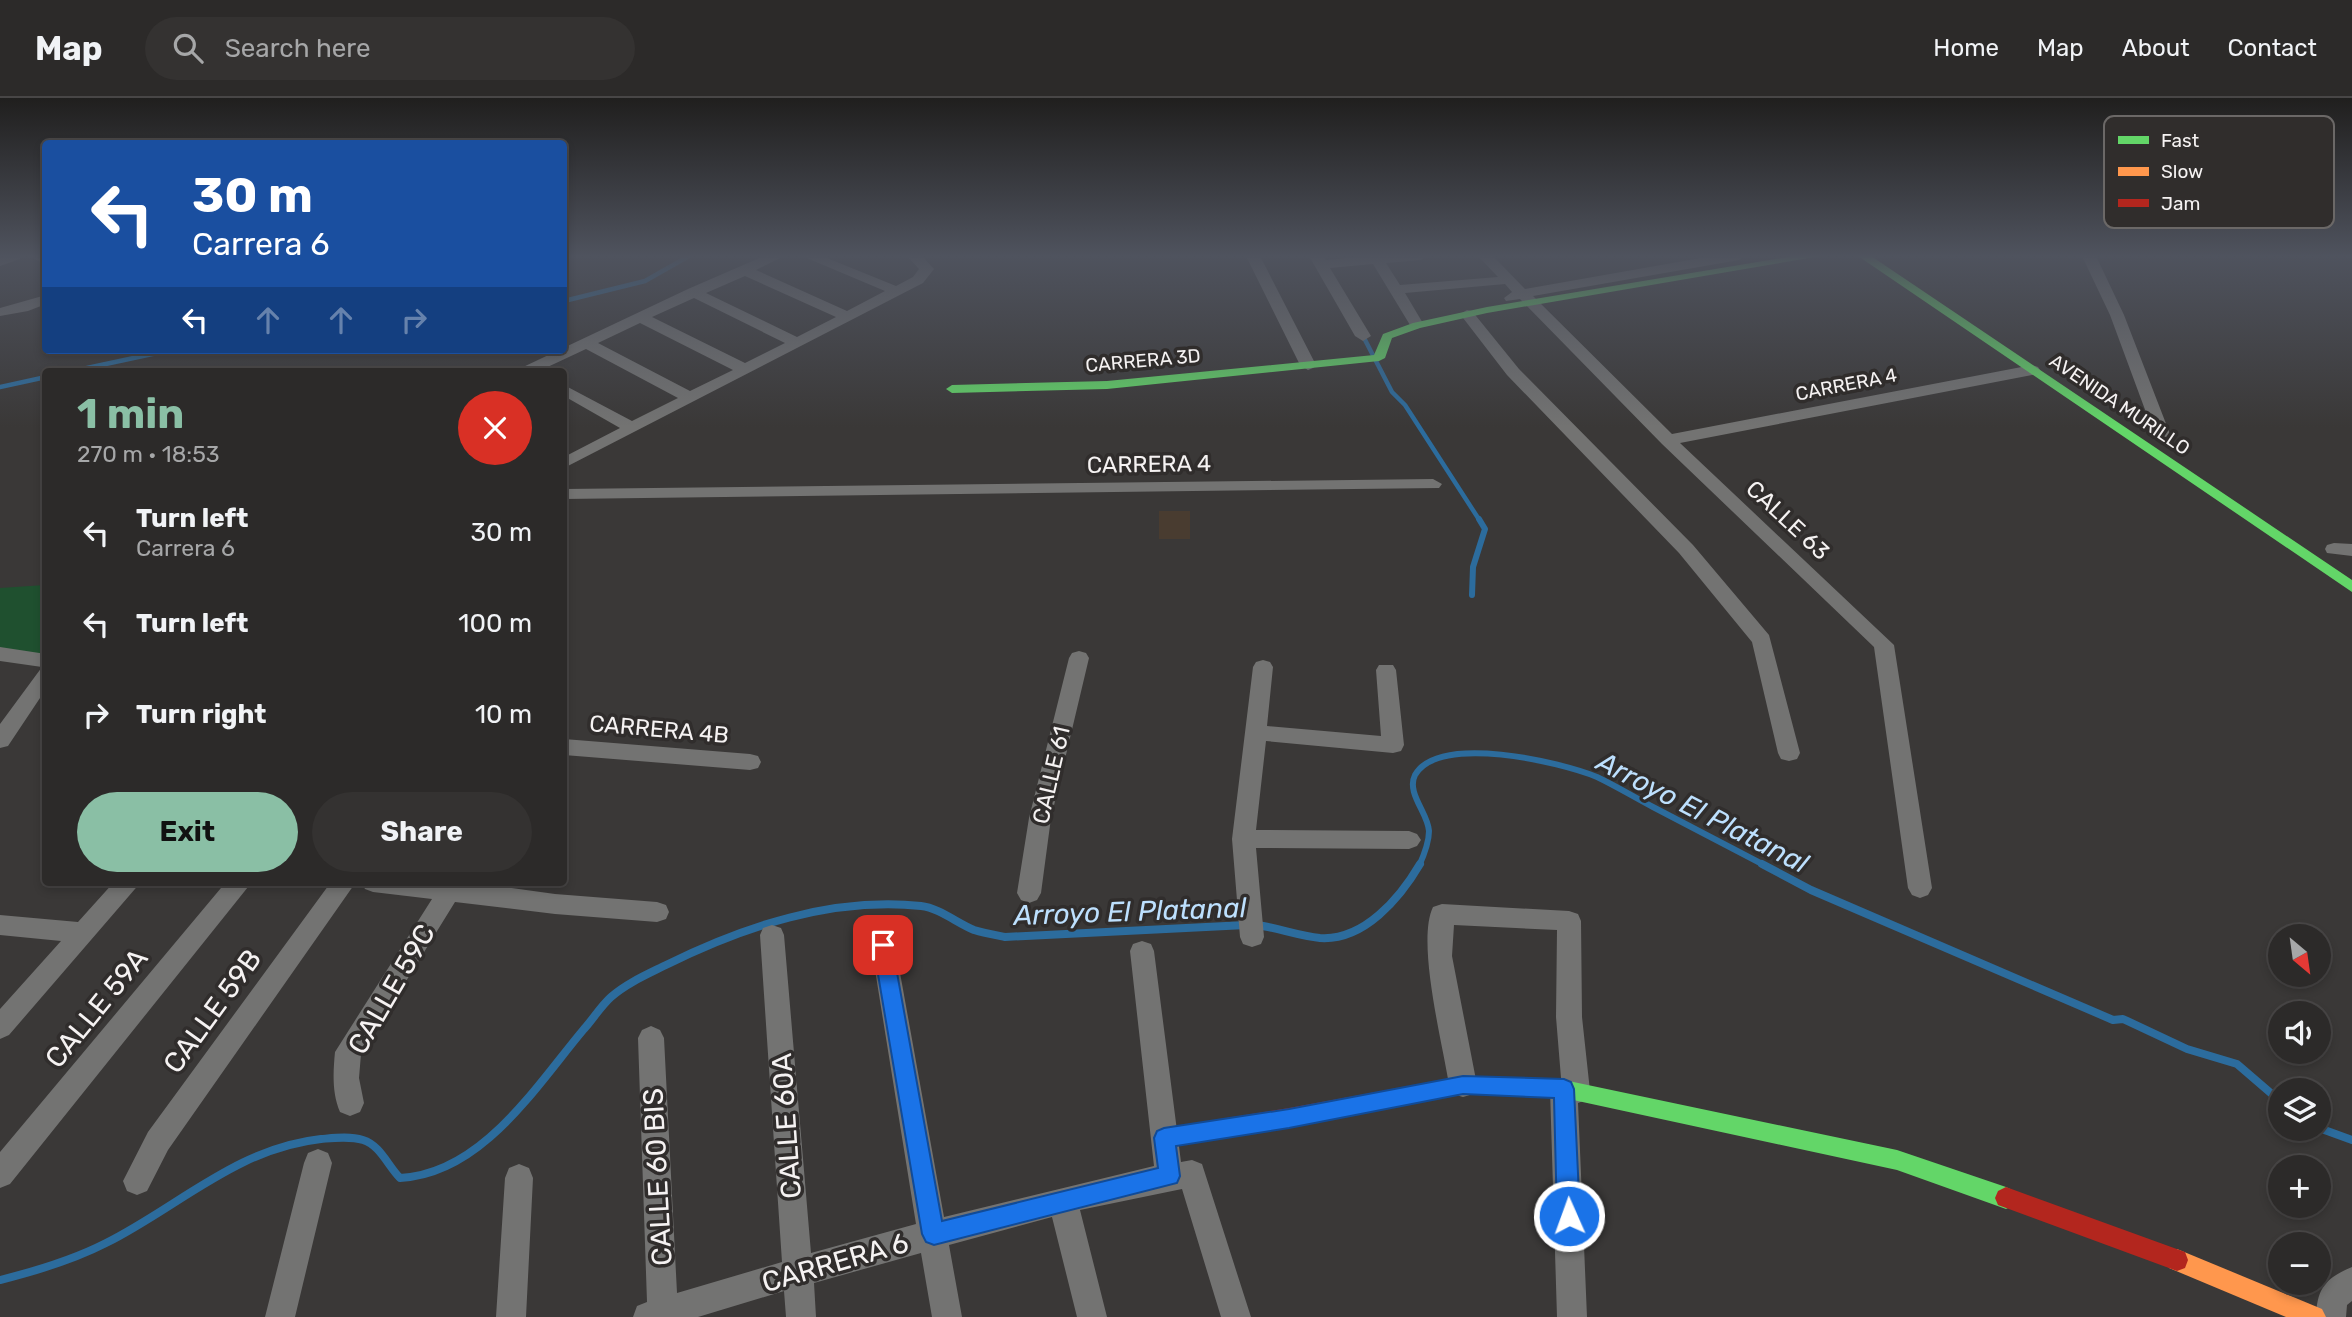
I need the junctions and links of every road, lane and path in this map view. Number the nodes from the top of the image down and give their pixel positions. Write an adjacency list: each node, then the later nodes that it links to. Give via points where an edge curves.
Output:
1 (649, 313): 13 (street)
2 (736, 313): 18 (street)
3 (839, 313): 14 (street)
4 (856, 313): 14 (street)
5 (1281, 313): 21 (street)
6 (1349, 313): 16 (street)
7 (1410, 313): 15 (street)
8 (1472, 313): 12 (street)
9 (1539, 313): 31 (street, CALLE 63)
10 (1947, 313): 24 (street, AVENIDA MURILLO)
11 (2115, 313): 30 (street)
12 (1466, 314): 15 (street); 47 (street, via 1513,372 1686,549 1762,639)
13 (640, 317): 17 (street); 23 (street)
14 (848, 317): 18 (street)
15 (1417, 325): 21 (street, CARRERA 3D, via 1387,336 1375,358)
16 (1363, 336)
17 (585, 342): 19 (street); 27 (street)
18 (796, 342): 23 (street)
19 (567, 351)
20 (561, 354): 22 (street)
21 (1308, 365): 25 (street, CARRERA 3D, via 1087,386)
22 (534, 368)
23 (744, 369): 27 (street)
24 (2032, 370): 31 (street, CARRERA 4); 37 (street, AVENIDA MURILLO)
25 (952, 389)
26 (567, 392): 29 (street)
27 (688, 397): 29 (street)
28 (2139, 419): 30 (street, AVENIDA MURILLO)
29 (631, 427): 32 (street)
30 (2167, 437)
31 (1668, 440): 55 (street, CALLE 63, via 1884,645)
32 (567, 459)
33 (1433, 484): 34 (street, CARRERA 4)
34 (567, 494)
35 (2337, 547): 36 (street)
36 (2352, 561)
37 (2352, 587)
38 (0, 654): 40 (street)
39 (1079, 658): 56 (street, CALLE 61, via 1040,818)
40 (42, 660)
41 (1264, 667): 44 (street)
42 (1386, 670): 44 (street, via 1393,745)
43 (42, 679): 45 (street)
44 (1258, 733): 49 (street)
45 (0, 740)
46 (567, 747): 48 (street, CARRERA 4B)
47 (1789, 753)
48 (750, 762)
49 (1244, 839): 50 (street); 58 (street)
50 (1409, 840)
51 (125, 886): 60 (street)
52 (237, 886): 71 (street, CALLE 59A)
53 (341, 886): 74 (street, CALLE 59B, via 158,1141)
54 (452, 887): 57 (street); 68 (street, CALLE 59C, via 348,1052)
55 (1920, 888)
56 (1029, 893)
57 (657, 912)
58 (1251, 925)
59 (0, 926): 60 (street)
60 (84, 933): 64 (street)
61 (772, 935): 77 (street, CALLE 60A)
62 (883, 945): 76 (street)
63 (1142, 951): 69 (street)
64 (0, 1027)
65 (651, 1038): 79 (street, CALLE 60 BIS)
66 (1463, 1085): 67 (street); 67 (street, via 1440,956 1442,914 1569,921); 69 (street)
67 (1570, 1090): 86 (street); 87 (street, via 1898,1160 2151,1250)
68 (350, 1103)
69 (1164, 1138): 72 (street)
70 (318, 1163): 80 (street)
71 (0, 1174)
72 (1180, 1175): 75 (street, CARRERA 6); 85 (street)
73 (519, 1178): 81 (street)
74 (137, 1181)
75 (1063, 1201): 76 (street, CARRERA 6); 84 (street)
76 (934, 1234): 77 (street, CARRERA 6); 83 (street)
77 (796, 1271): 79 (street, CARRERA 6); 82 (street, CALLE 60A)
78 (2352, 1282): 88 (street, via 2332,1298)
79 (658, 1315)
80 (280, 1317)
81 (511, 1317)
82 (801, 1317)
83 (947, 1317)
84 (1092, 1317)
85 (1236, 1317)
86 (1572, 1317)
87 (2314, 1317)
88 (2331, 1317)

